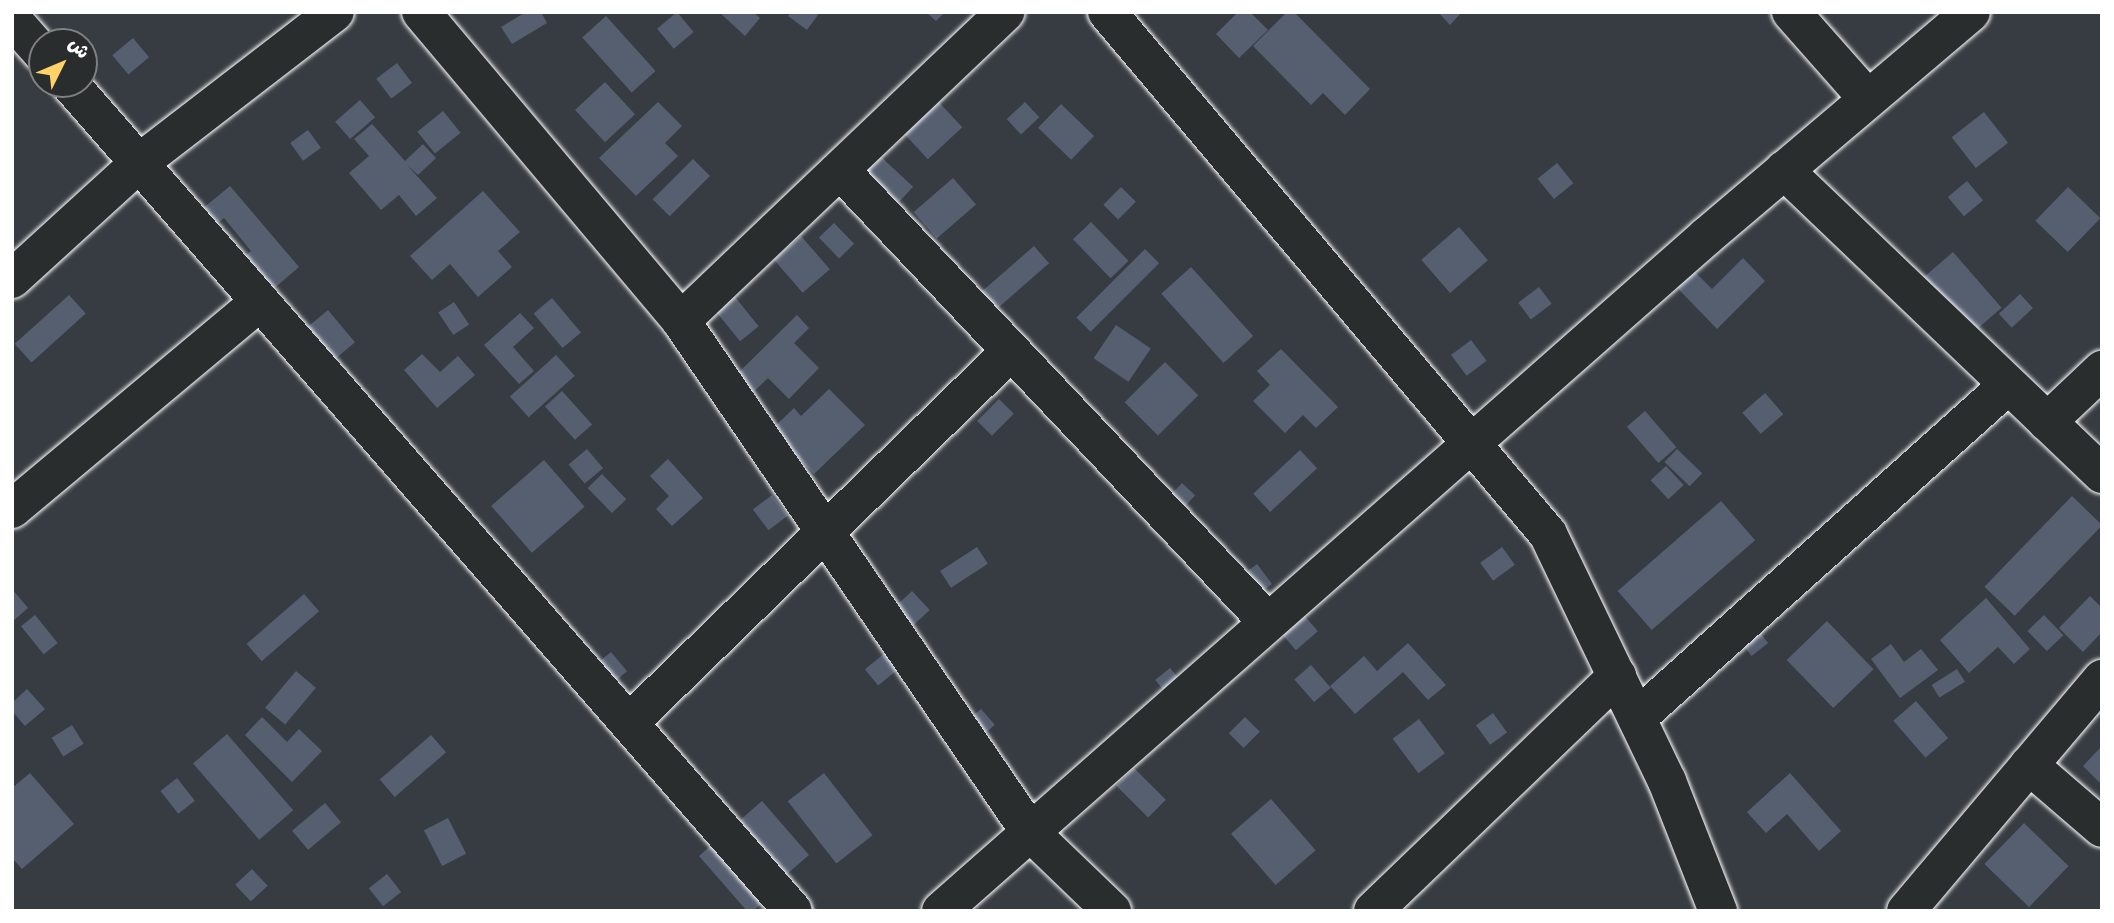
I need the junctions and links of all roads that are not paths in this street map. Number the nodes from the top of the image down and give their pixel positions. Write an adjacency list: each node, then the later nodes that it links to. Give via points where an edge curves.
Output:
1 (335, 12): 11 (street)
2 (421, 12): 16 (street)
3 (1005, 12): 12 (street)
4 (1107, 12): 21 (street)
5 (1791, 12): 10 (street)
6 (1970, 12): 10 (street)
7 (12, 19): 8 (street)
8 (28, 37)
9 (81, 98): 11 (street)
10 (1868, 99): 13 (street)
11 (139, 163): 14 (street); 15 (street)
12 (840, 170): 16 (street); 17 (street)
13 (1784, 170): 19 (street); 21 (street)
14 (12, 279)
15 (260, 302): 23 (street); 29 (street)
16 (681, 321): 24 (street)
17 (1011, 351): 24 (street); 25 (street)
18 (2102, 370): 20 (street)
19 (2008, 385): 20 (street); 28 (street)
20 (2047, 422): 22 (street)
21 (1472, 443): 25 (street); 26 (street, via 1548,534)
22 (2102, 474)
23 (12, 509)
24 (825, 532): 29 (street); 32 (street)
25 (1268, 622): 32 (street)
26 (1617, 676): 28 (street); 36 (street)
27 (2102, 679): 30 (street)
28 (1637, 718): 37 (street)
29 (629, 723): 33 (street)
30 (2029, 765): 31 (street); 38 (street)
31 (2102, 828)
32 (1030, 832): 34 (street); 35 (street)
33 (793, 911)
34 (941, 911)
35 (1112, 911)
36 (1373, 911)
37 (1718, 911)
38 (1906, 911)

